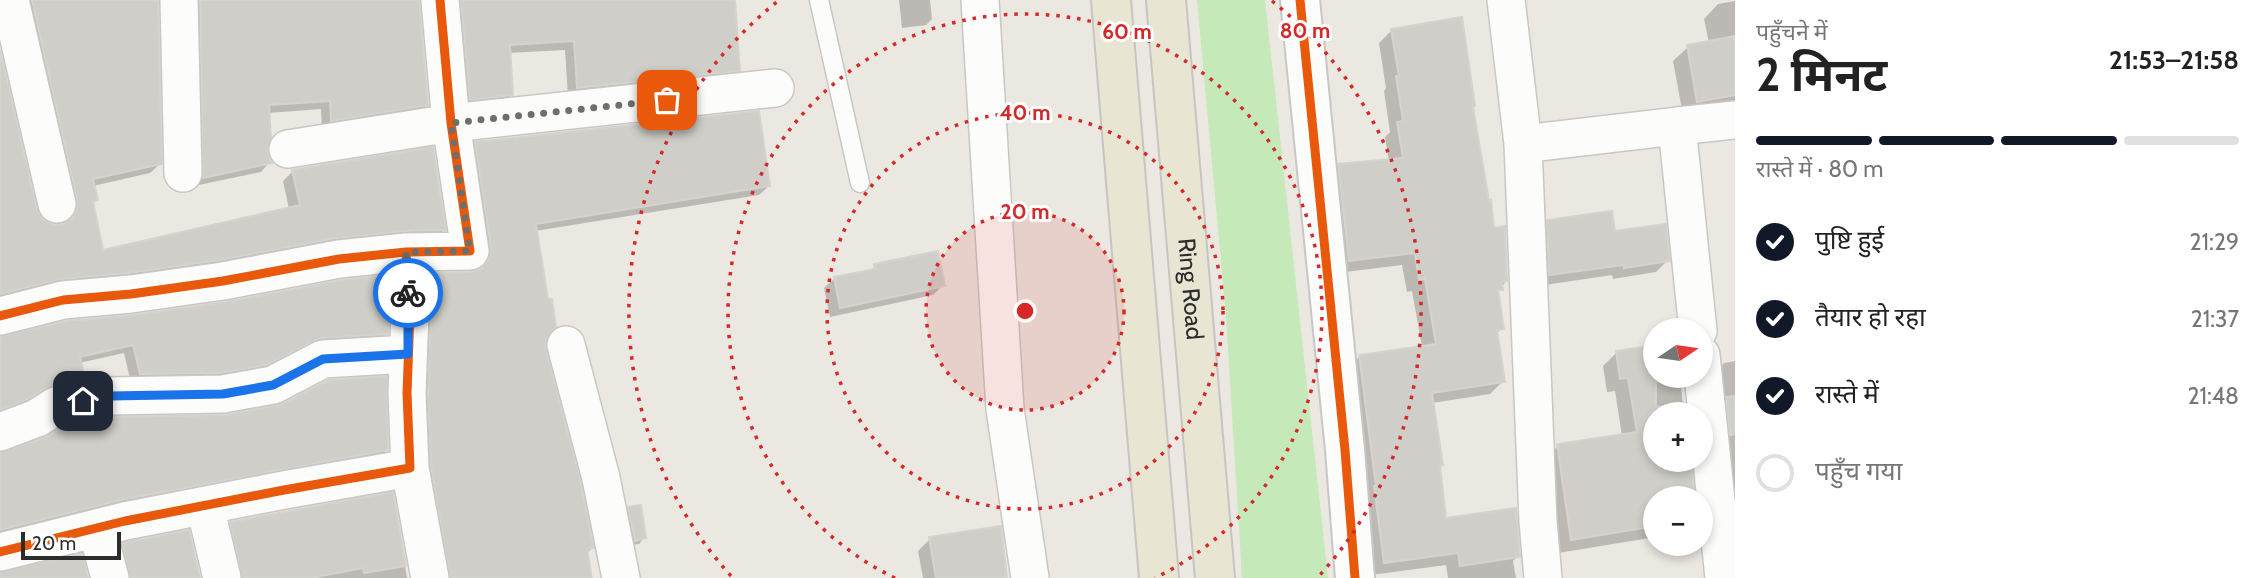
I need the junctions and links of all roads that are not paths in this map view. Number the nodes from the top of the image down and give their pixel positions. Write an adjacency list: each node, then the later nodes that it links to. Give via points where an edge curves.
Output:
1 (10, 0): 18 (street)
2 (179, 0): 16 (street)
3 (440, 0): 12 (street)
4 (819, 0): 17 (lane)
5 (980, 0): 34 (street, via 1005,409)
6 (1111, 0): 35 (main road)
7 (1166, 0): 36 (main road, Ring Road)
8 (1300, 0): 37 (street)
9 (1506, 0): 14 (street)
10 (775, 88): 12 (street)
11 (1735, 120): 13 (street)
12 (451, 123): 15 (street); 19 (street, via 470,251)
13 (1677, 127): 14 (street); 21 (street)
14 (1523, 144): 38 (street)
15 (288, 149)
16 (183, 173)
17 (860, 183)
18 (57, 204)
19 (406, 252): 20 (street, via 339,259 210,283 63,300); 23 (street)
20 (0, 316)
21 (1698, 318)
22 (566, 345): 33 (street, via 601,478)
23 (408, 354): 25 (street, via 323,359 273,385 223,394 110,396 56,406); 26 (street)
24 (1704, 388): 39 (street)
25 (0, 432)
26 (411, 468): 27 (street); 32 (street)
27 (205, 506): 28 (street); 31 (street)
28 (97, 529): 29 (street); 30 (street)
29 (0, 552)
30 (110, 578)
31 (222, 578)
32 (430, 578)
33 (621, 578)
34 (1030, 578)
35 (1159, 578)
36 (1215, 578)
37 (1355, 578)
38 (1543, 578)
39 (1724, 578)

